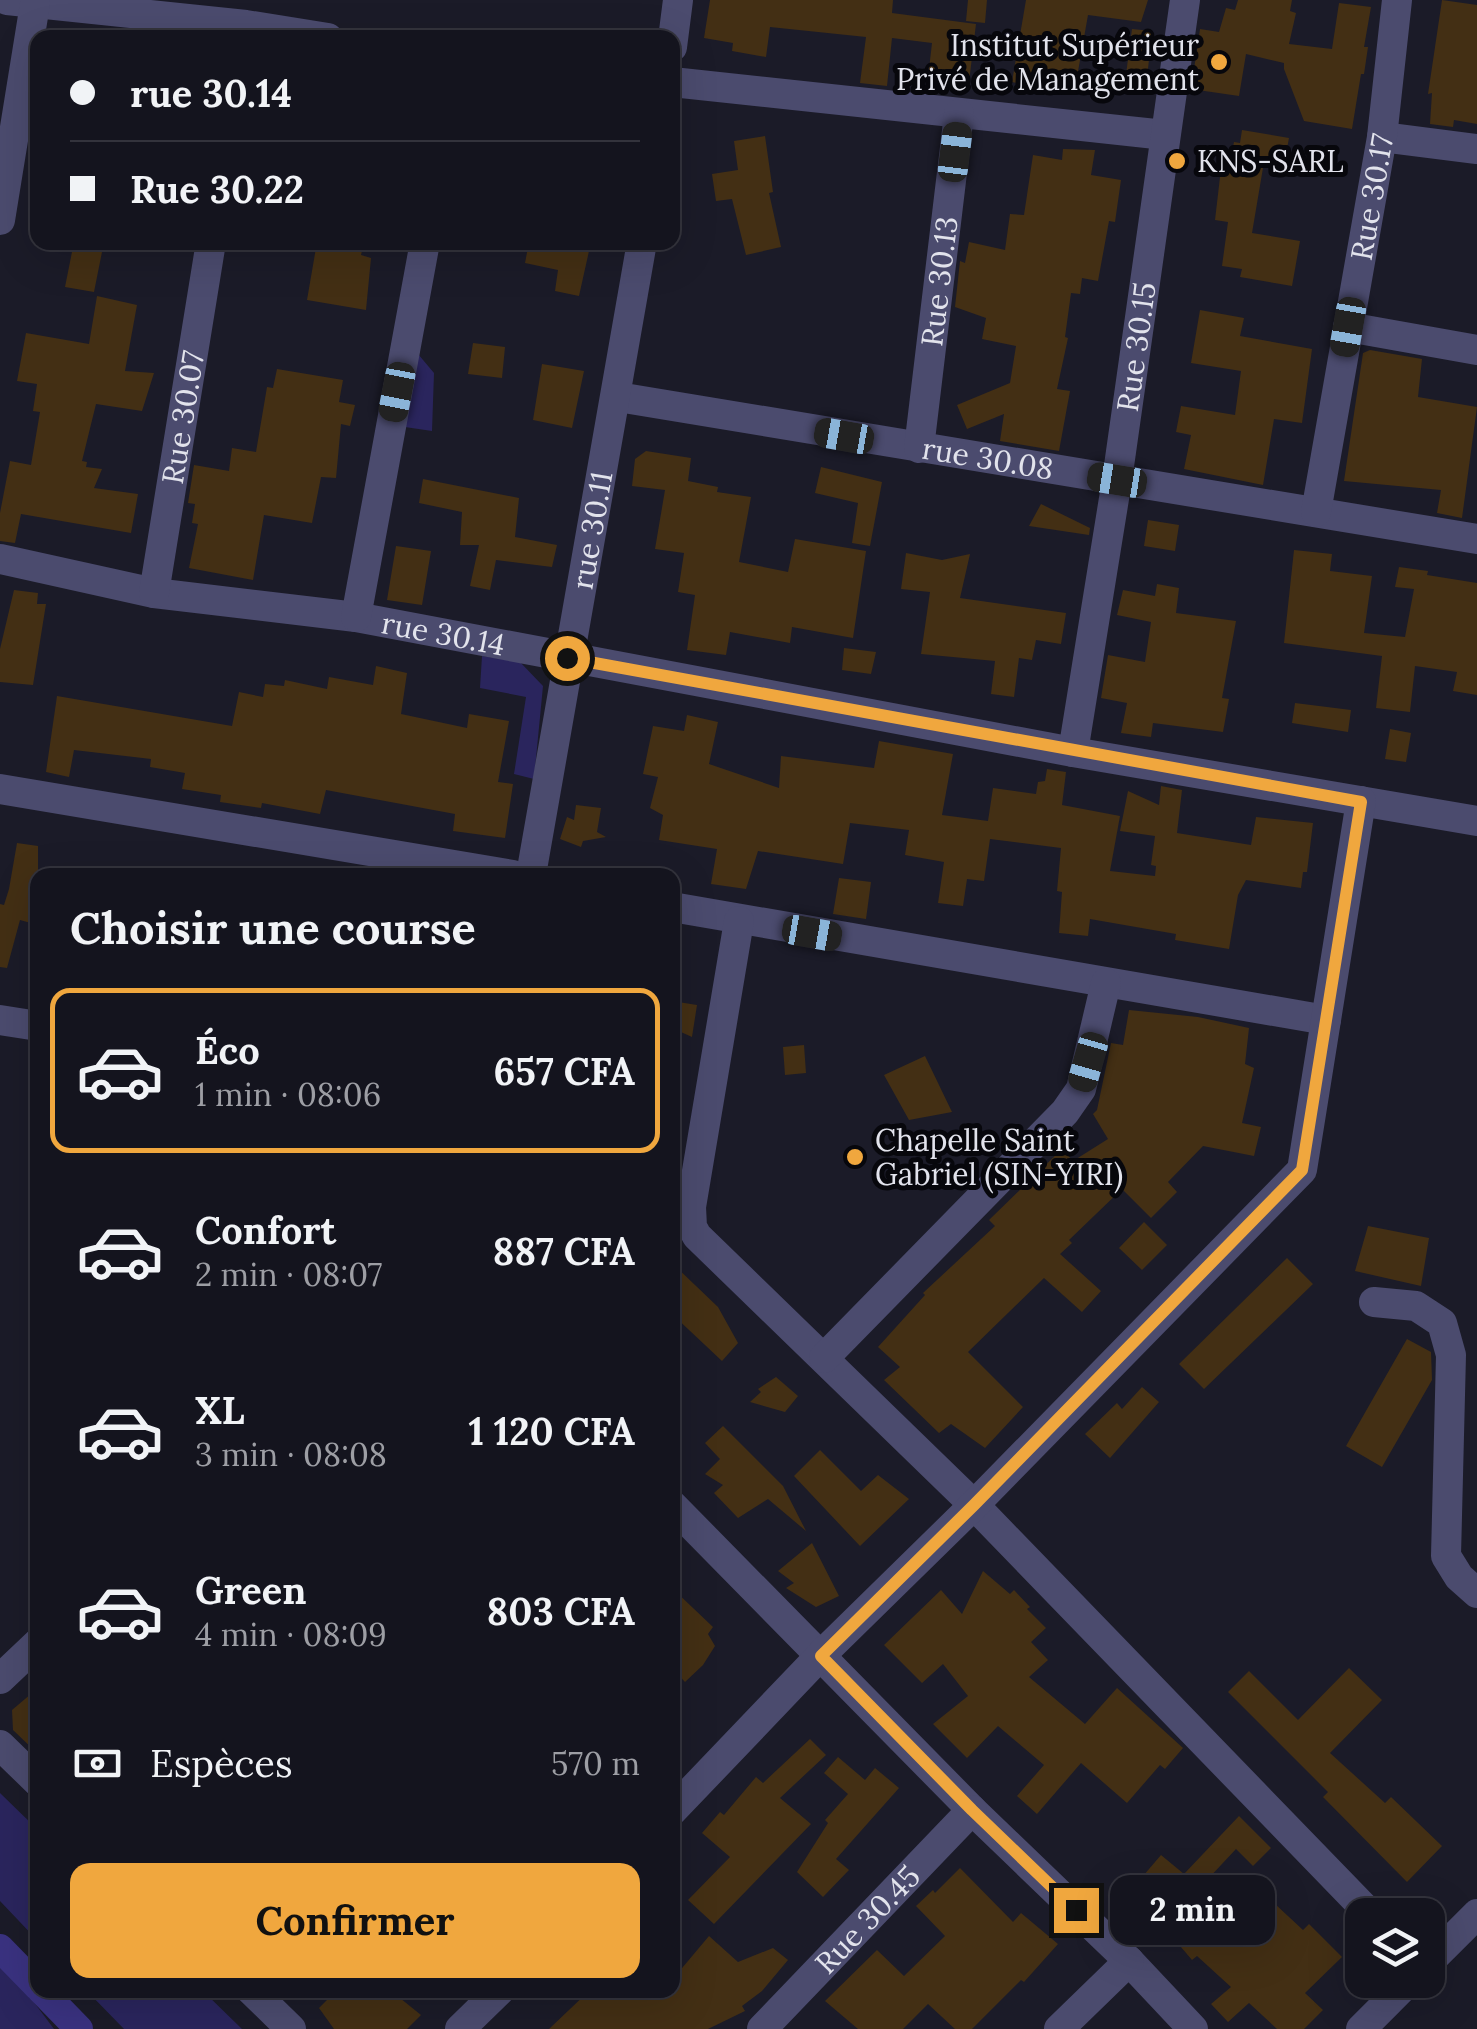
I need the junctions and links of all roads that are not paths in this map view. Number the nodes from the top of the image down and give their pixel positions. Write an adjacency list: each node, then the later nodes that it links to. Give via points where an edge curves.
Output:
1 (678, 0): 6 (street)
2 (1185, 0): 9 (street, Rue 30.15)
3 (1397, 0): 10 (street, Rue 30.17)
4 (21, 2): 5 (street); 12 (street)
5 (237, 30)
6 (674, 30)
7 (680, 83): 8 (street)
8 (959, 114): 9 (street); 19 (street, Rue 30.13)
9 (1165, 135): 20 (street, Rue 30.15)
10 (1382, 136): 11 (street); 16 (street, Rue 30.17)
11 (1477, 149)
12 (0, 220)
13 (210, 250): 24 (street, Rue 30.07)
14 (423, 250): 25 (street)
15 (641, 250): 18 (street, rue 30.11)
16 (1348, 327): 17 (street); 21 (street, Rue 30.17)
17 (1477, 350)
18 (618, 397): 19 (street, rue 30.08); 26 (street, rue 30.11)
19 (919, 448): 20 (street, rue 30.08)
20 (1117, 480): 21 (street, rue 30.08); 27 (street, Rue 30.15)
21 (1316, 512): 22 (street, rue 30.08)
22 (1477, 539)
23 (0, 559): 24 (street, rue 30.14)
24 (154, 593): 25 (street, rue 30.14)
25 (356, 616): 26 (street, rue 30.14)
26 (567, 658): 27 (street, rue 30.14); 32 (street, rue 30.11)
27 (1073, 752): 29 (street, rue 30.14)
28 (0, 789): 31 (street)
29 (1361, 802): 30 (street, rue 30.14); 37 (street)
30 (1477, 822)
31 (471, 868)
32 (532, 868)
33 (680, 909): 34 (street)
34 (739, 920): 35 (street); 40 (street, via 690,1217 698,1236)
35 (1106, 983): 37 (street); 40 (street, via 1081,1089 1065,1112)
36 (0, 1020): 38 (street)
37 (1326, 1020): 41 (street, via 1302,1170)
38 (30, 1025)
39 (1374, 1302): 43 (street, via 1416,1306 1442,1323 1451,1355 1446,1556)
40 (824, 1358): 41 (street)
41 (974, 1505): 45 (street); 51 (street)
42 (680, 1513): 45 (street)
43 (1477, 1593)
44 (30, 1651): 46 (street)
45 (821, 1656): 49 (street); 50 (street)
46 (0, 1679)
47 (0, 1746): 48 (street)
48 (30, 1774)
49 (680, 1803)
50 (972, 1810): 54 (street); 60 (street, Rue 30.45)
51 (1355, 1898)
52 (1477, 1914): 53 (street)
53 (1445, 1946)
54 (1128, 1960): 61 (street); 62 (street)
55 (259, 1998): 58 (street)
56 (492, 1998): 59 (street)
57 (1392, 1998): 63 (street)
58 (291, 2029)
59 (460, 2029)
60 (762, 2029)
61 (1060, 2029)
62 (1193, 2029)
63 (1361, 2029)

